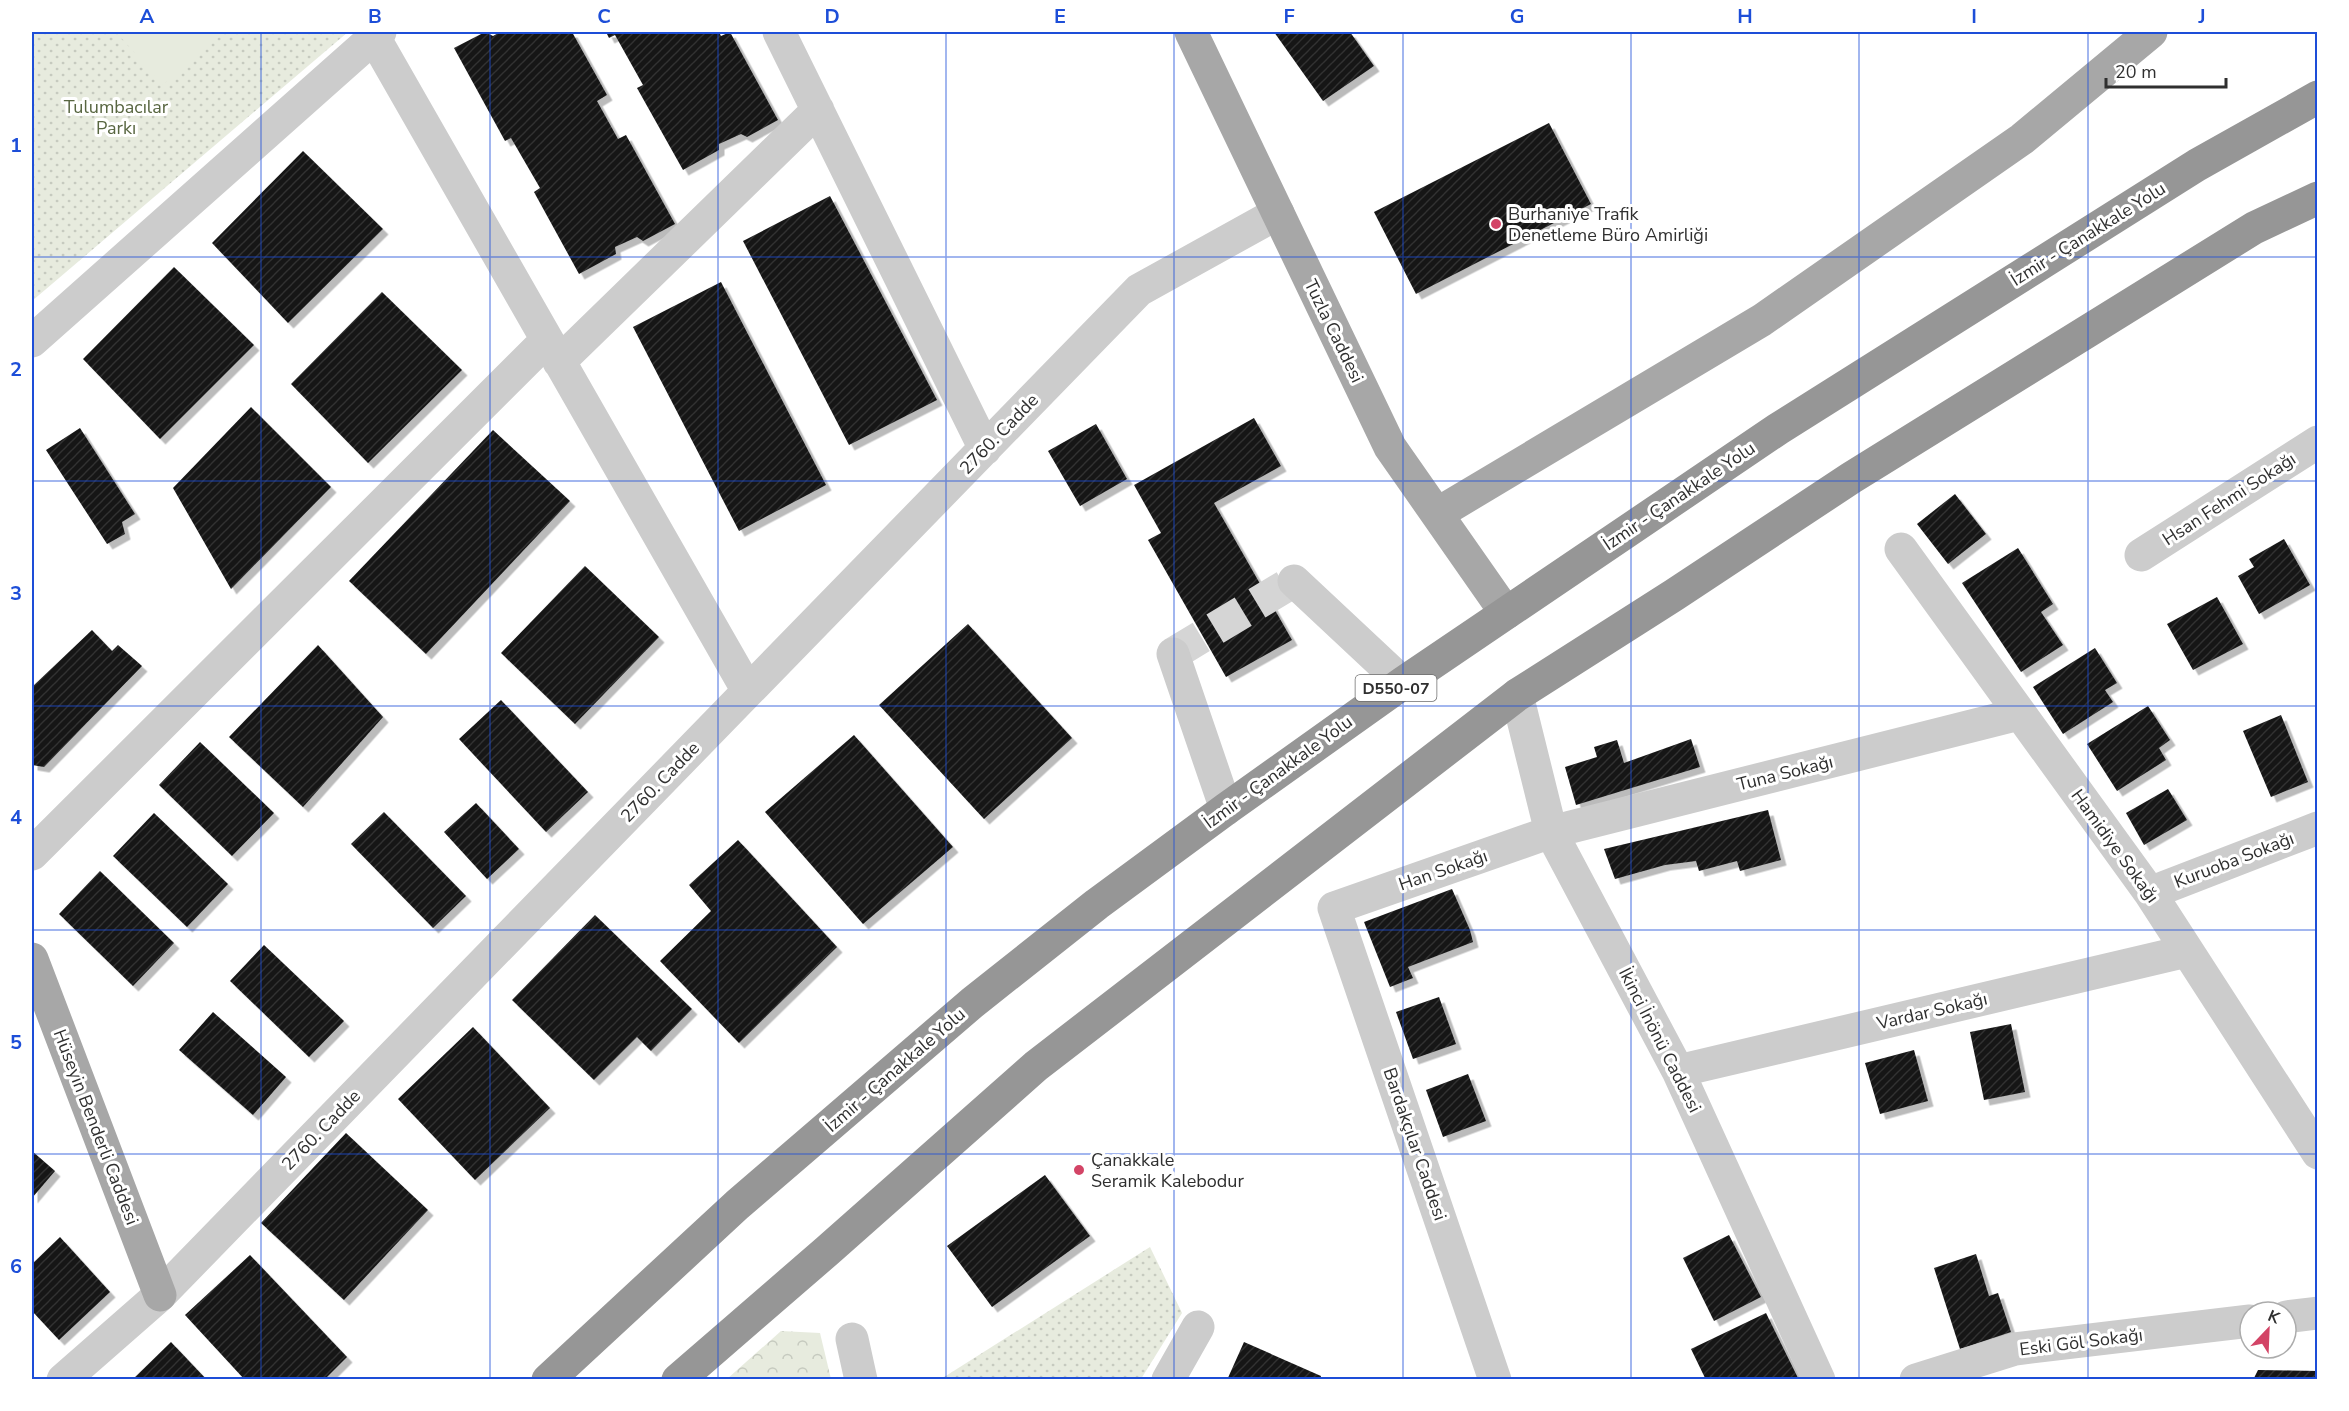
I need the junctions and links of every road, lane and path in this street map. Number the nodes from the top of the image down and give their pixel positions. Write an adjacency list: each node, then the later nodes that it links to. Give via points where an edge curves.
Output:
1 (779, 32): 6 (street)
2 (1191, 32): 8 (main road, Tuzla Caddesi)
3 (2151, 32): 13 (main road, via 2022,139 1762,320)
4 (375, 33): 9 (street); 10 (street)
5 (2318, 98): 17 (highway, İzmir - Çanakkale Yolu / D550-07, via 2197,165 1788,423)
6 (818, 110): 10 (street); 12 (street)
7 (2318, 198): 21 (highway, via 2243,234 1851,478)
8 (1278, 213): 12 (street, 2760. Cadde, via 1139,290); 13 (main road, Tuzla Caddesi, via 1390,447)
9 (32, 341)
10 (553, 351): 20 (street); 26 (street)
11 (2318, 442): 15 (street, Hsan Fehmi Sokağı)
12 (985, 449): 20 (street, 2760. Cadde)
13 (1437, 514): 17 (main road, Tuzla Caddesi)
14 (1901, 549): 22 (street, Hamidiye Sokağı)
15 (2140, 555)
16 (1294, 581): 19 (street)
17 (1506, 613): 19 (highway, İzmir - Çanakkale Yolu / D550-07)
18 (1173, 654): 23 (street)
19 (1403, 683): 23 (highway, İzmir - Çanakkale Yolu / D550-07)
20 (748, 691): 33 (street, 2760. Cadde)
21 (1516, 695): 25 (street, İkinci İnönü Caddesi); 41 (highway, via 1036,1066)
22 (2019, 714): 25 (street, Tuna Sokağı); 27 (street, Hamidiye Sokağı)
23 (1226, 809): 40 (highway, İzmir - Çanakkale Yolu / D550-07, via 972,1003 737,1205)
24 (2318, 828): 27 (street, Kuruoba Sokağı)
25 (1551, 832): 28 (street, Han Sokağı); 31 (street, İkinci İnönü Caddesi)
26 (32, 854)
27 (2150, 893): 29 (street, Hamidiye Sokağı)
28 (1334, 908): 44 (street, Bardakçılar Caddesi)
29 (2187, 951): 31 (street, Vardar Sokağı); 32 (street, Hamidiye Sokağı)
30 (32, 960): 33 (main road, Hüseyin Benderli Caddesi)
31 (1678, 1071): 45 (street, İkinci İnönü Caddesi)
32 (2318, 1152)
33 (159, 1295): 39 (street, 2760. Cadde)
34 (2318, 1313): 35 (street)
35 (2298, 1316)
36 (2238, 1322): 46 (street, Eski Göl Sokağı, via 2015,1349)
37 (1198, 1327): 43 (street)
38 (852, 1339): 42 (street)
39 (63, 1380)
40 (548, 1380)
41 (678, 1380)
42 (861, 1380)
43 (1168, 1380)
44 (1495, 1380)
45 (1819, 1380)
46 (1916, 1380)

